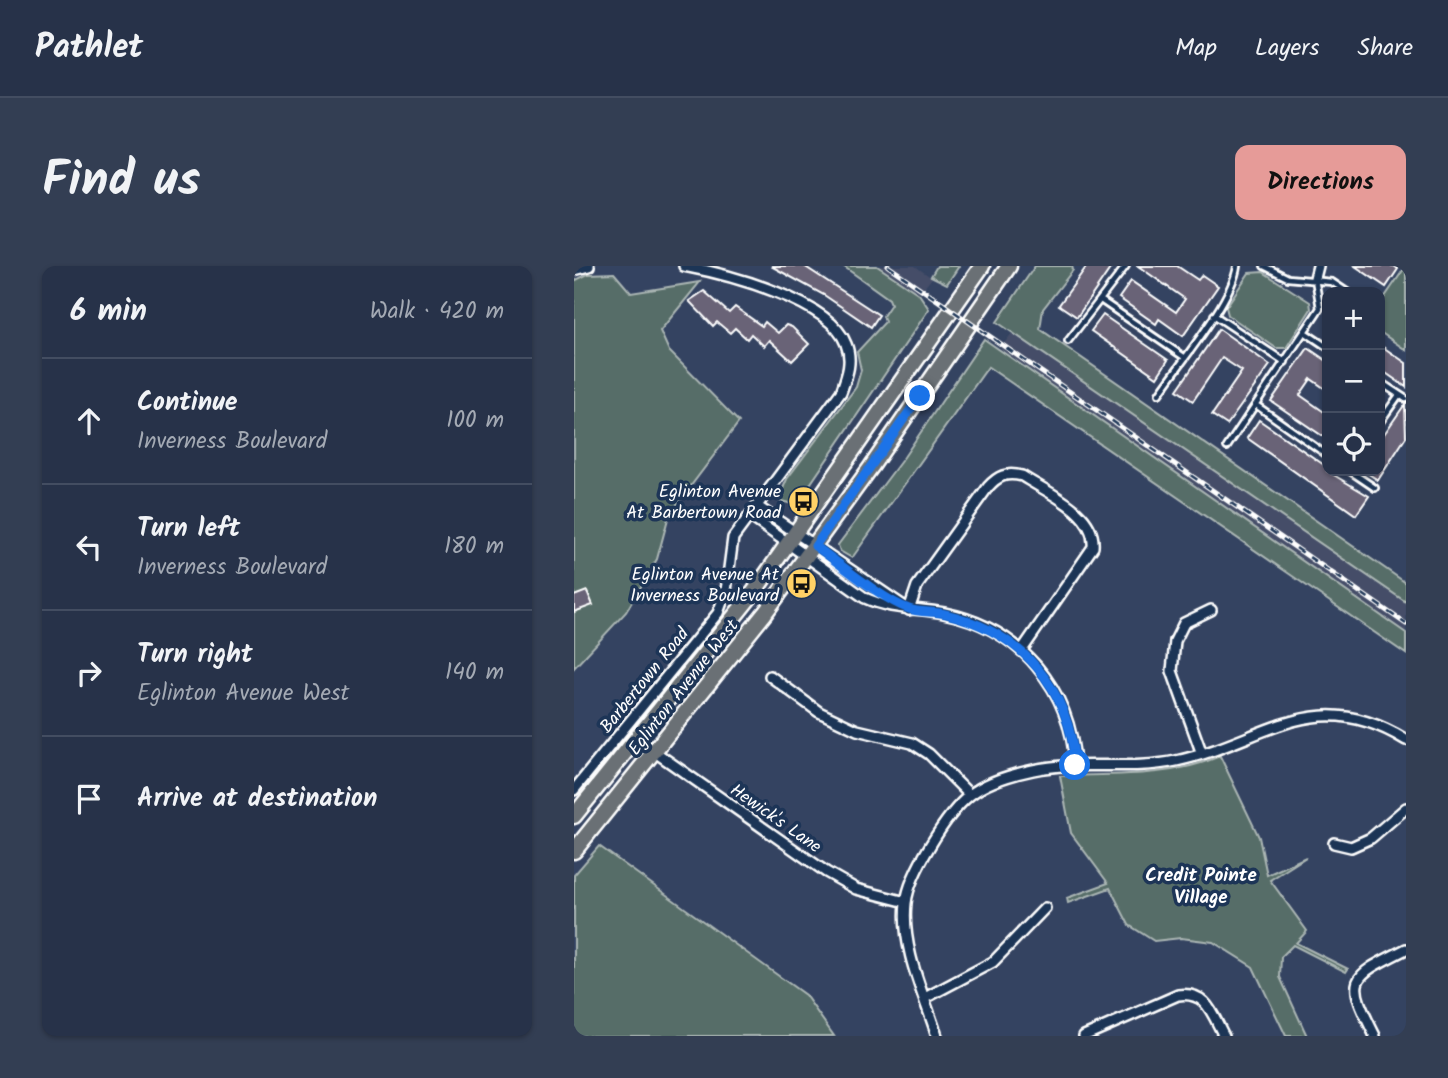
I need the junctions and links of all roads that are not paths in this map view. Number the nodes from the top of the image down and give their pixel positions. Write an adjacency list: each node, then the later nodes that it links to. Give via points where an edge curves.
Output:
1 (589, 266): 10 (street)
2 (684, 266): 9 (street, Barbertown Road)
3 (982, 266): 32 (main road, Eglinton Avenue West)
4 (1009, 266): 33 (main road, Eglinton Avenue West)
5 (1126, 266): 13 (lane)
6 (1237, 266): 14 (lane, via 1236,279)
7 (1264, 266): 11 (lane, via 1288,278)
8 (1318, 266): 11 (street)
9 (718, 269): 30 (street, Barbertown Road, via 804,305 825,319 846,344 849,358 841,392)
10 (574, 270)
11 (1315, 278): 12 (lane); 15 (lane, via 1320,308)
12 (1340, 287)
13 (1102, 301): 16 (lane); 18 (lane)
14 (1214, 314): 18 (lane); 19 (lane)
15 (1306, 333): 17 (lane); 19 (lane)
16 (1068, 341)
17 (1322, 344)
18 (1184, 357): 21 (lane)
19 (1285, 362): 24 (lane)
20 (1385, 385): 22 (lane)
21 (1159, 394)
22 (1399, 395): 23 (lane); 25 (lane)
23 (1406, 400)
24 (1256, 405): 26 (lane); 27 (lane)
25 (1385, 415)
26 (1227, 447)
27 (1322, 451)
28 (1357, 476): 29 (lane)
29 (1375, 488)
30 (758, 508): 31 (street, Barbertown Road); 32 (street)
31 (751, 517): 32 (street); 43 (street, Barbertown Road, via 733,538 726,591 718,613)
32 (793, 539): 33 (street); 33 (street); 38 (main road, Eglinton Avenue West)
33 (810, 552): 34 (street); 34 (street, via 865,598); 40 (main road, Eglinton Avenue West)
34 (909, 610): 36 (street, via 945,613 968,621); 36 (street, via 917,586 988,487 998,476 1022,476 1083,517 1094,535 1093,547)
35 (1211, 610): 41 (street, via 1184,623 1172,657 1172,671)
36 (1022, 650): 42 (street, via 1040,667 1059,698)
37 (770, 676): 44 (street, via 819,712 858,730 920,748)
38 (638, 740): 40 (street, Hewick's Lane); 46 (main road, Eglinton Avenue West)
39 (1406, 740): 41 (street, via 1361,720 1308,716)
40 (655, 753): 48 (main road, Eglinton Avenue West); 49 (street, Hewick's Lane, via 826,872 856,889)
41 (1202, 754): 42 (street, via 1146,765)
42 (1075, 765): 44 (street, via 1007,778)
43 (574, 790)
44 (970, 795): 49 (street, via 931,842)
45 (1406, 808): 47 (street, via 1371,838 1351,847)
46 (574, 816)
47 (1334, 843)
48 (574, 851)
49 (906, 902): 52 (street, via 912,960)
50 (1045, 908): 52 (street, via 993,962)
51 (1406, 949): 56 (street, via 1369,967 1355,986 1355,996)
52 (925, 998): 53 (street)
53 (937, 1036)
54 (1084, 1036): 55 (street, via 1190,993 1206,1002)
55 (1224, 1036)
56 (1375, 1036)

